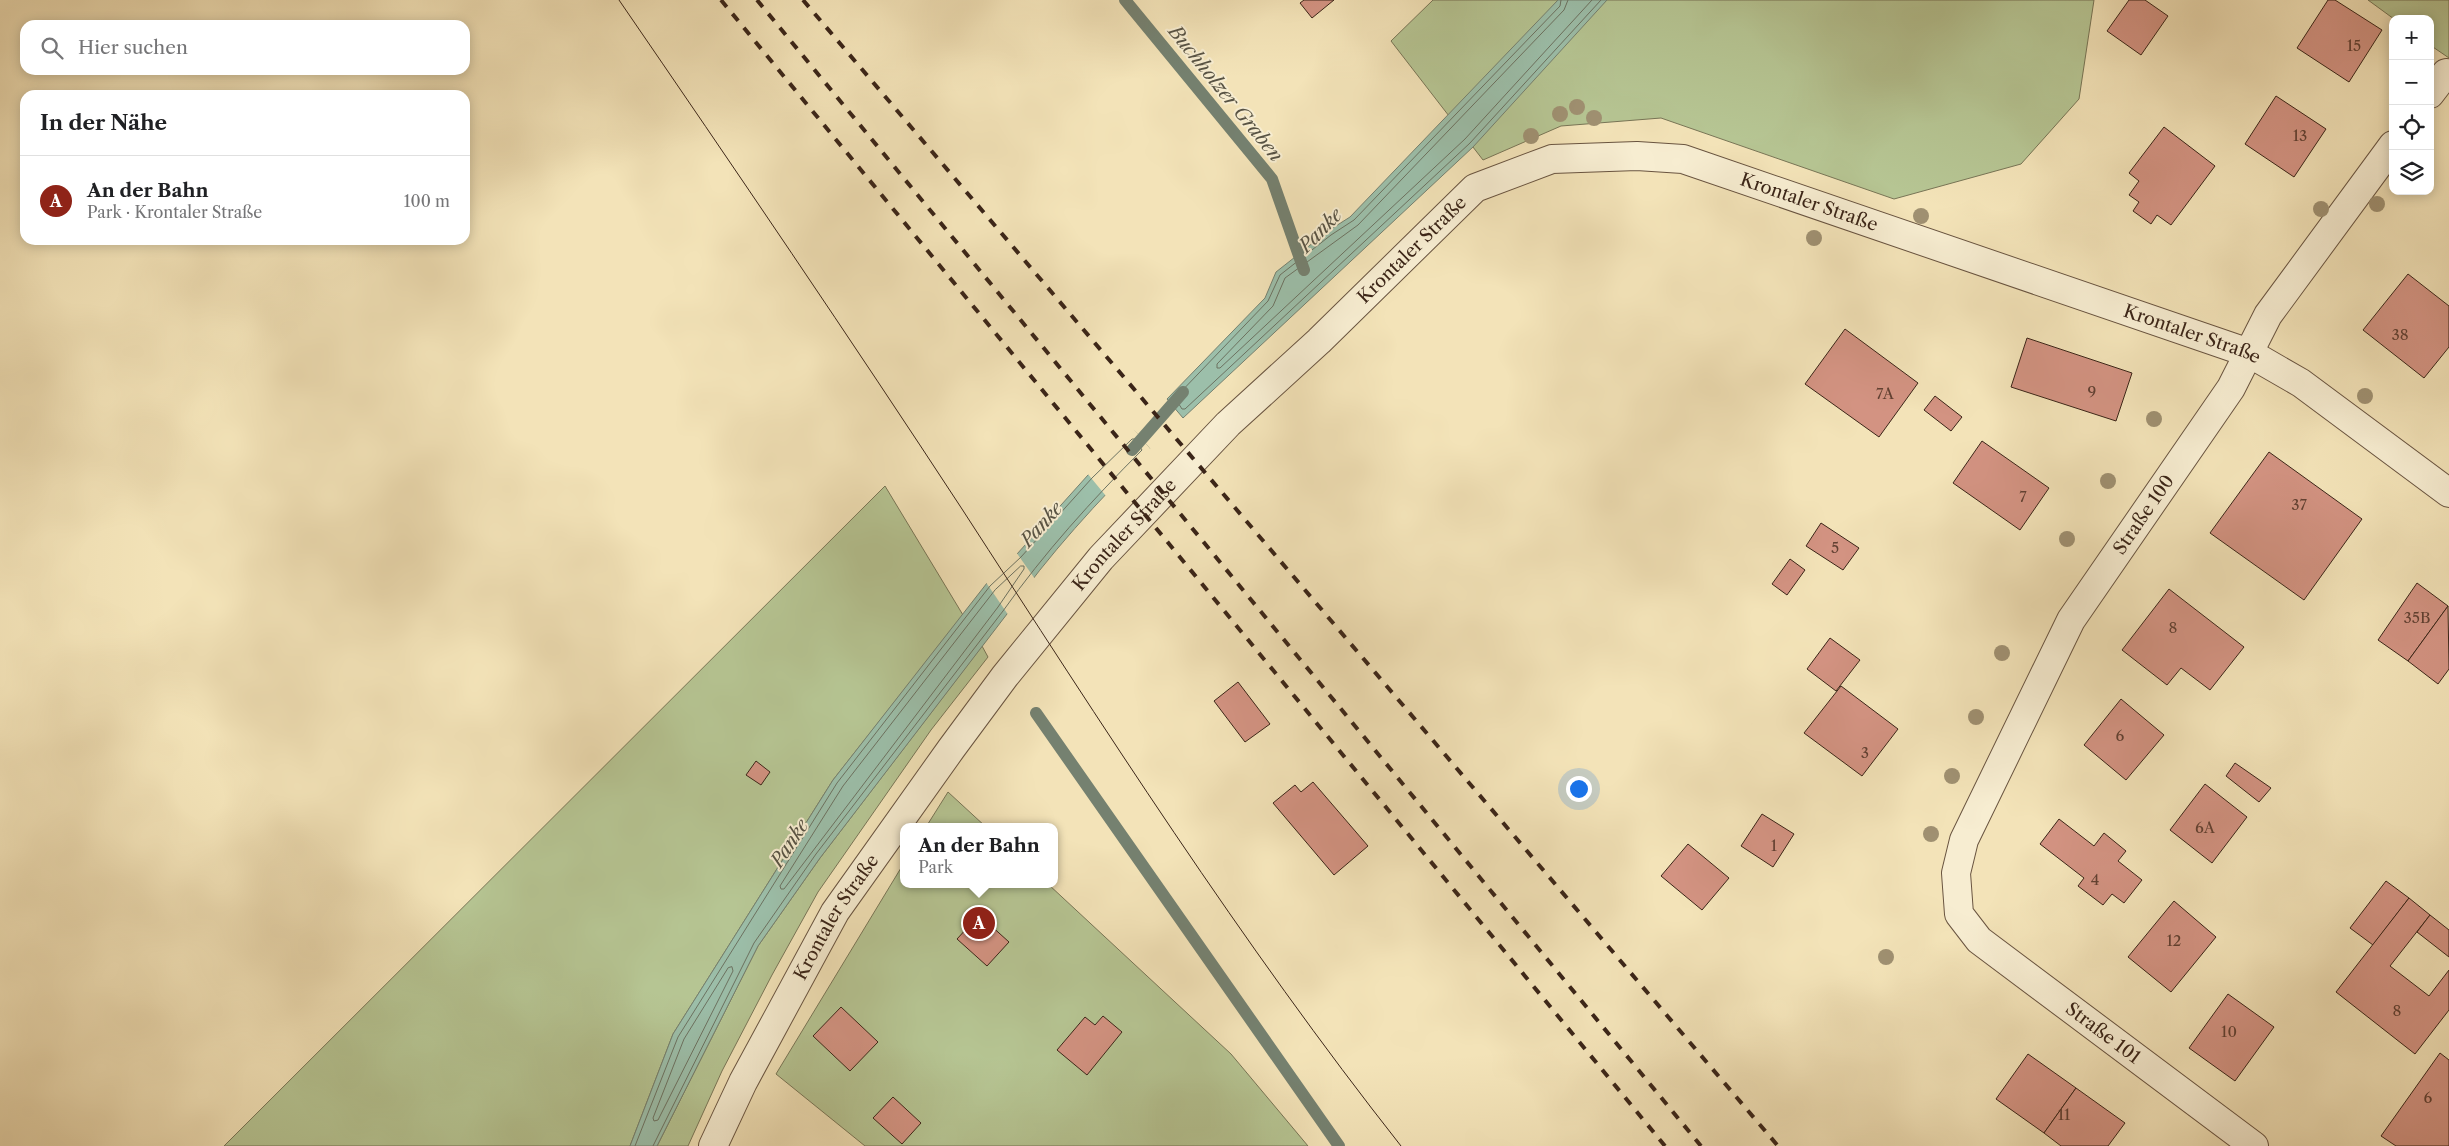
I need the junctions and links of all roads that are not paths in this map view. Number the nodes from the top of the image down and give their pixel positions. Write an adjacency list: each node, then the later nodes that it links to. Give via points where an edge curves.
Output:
1 (2390, 150): 2 (street, Straße 100, via 2268,315)
2 (2249, 353): 3 (street, Krontaler Straße, via 2301,383); 4 (street, Straße 100, via 2231,388 2071,620 1964,840 1956,874); 5 (street, Krontaler Straße, via 1682,159 1637,156 1552,159 1475,188 1319,341 1228,424 1101,558 1005,676 836,912 743,1082)
3 (2449, 493)
4 (1959, 914): 6 (street, Straße 101, via 1979,940)
5 (713, 1146)
6 (2254, 1146)

